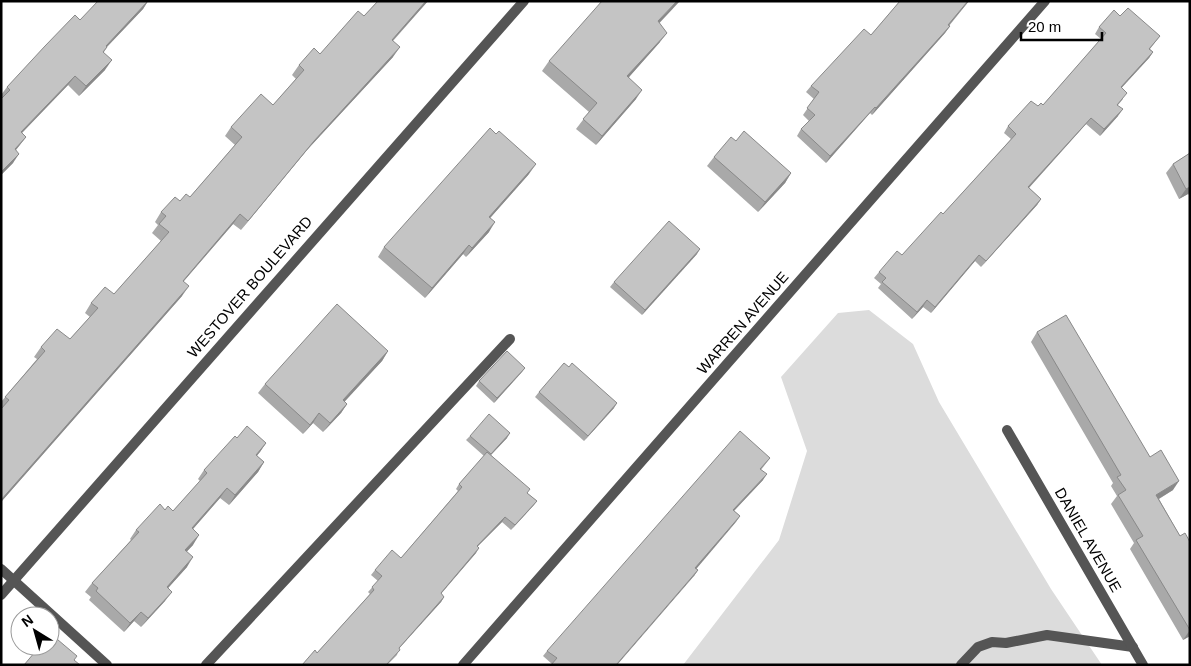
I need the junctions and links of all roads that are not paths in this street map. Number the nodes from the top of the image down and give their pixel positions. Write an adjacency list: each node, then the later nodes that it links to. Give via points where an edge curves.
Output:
1 (524, 1): 6 (street, WESTOVER BOULEVARD)
2 (1045, 1): 11 (street, WARREN AVENUE)
3 (510, 338): 10 (street)
4 (1007, 430): 8 (street, DANIEL AVENUE)
5 (1, 569): 6 (street)
6 (14, 581): 7 (street, WESTOVER BOULEVARD); 9 (street)
7 (1, 595)
8 (1133, 647): 12 (street, via 1047,635 978,647); 13 (street, DANIEL AVENUE)
9 (107, 665)
10 (206, 665)
11 (463, 665)
12 (961, 665)
13 (1143, 665)

